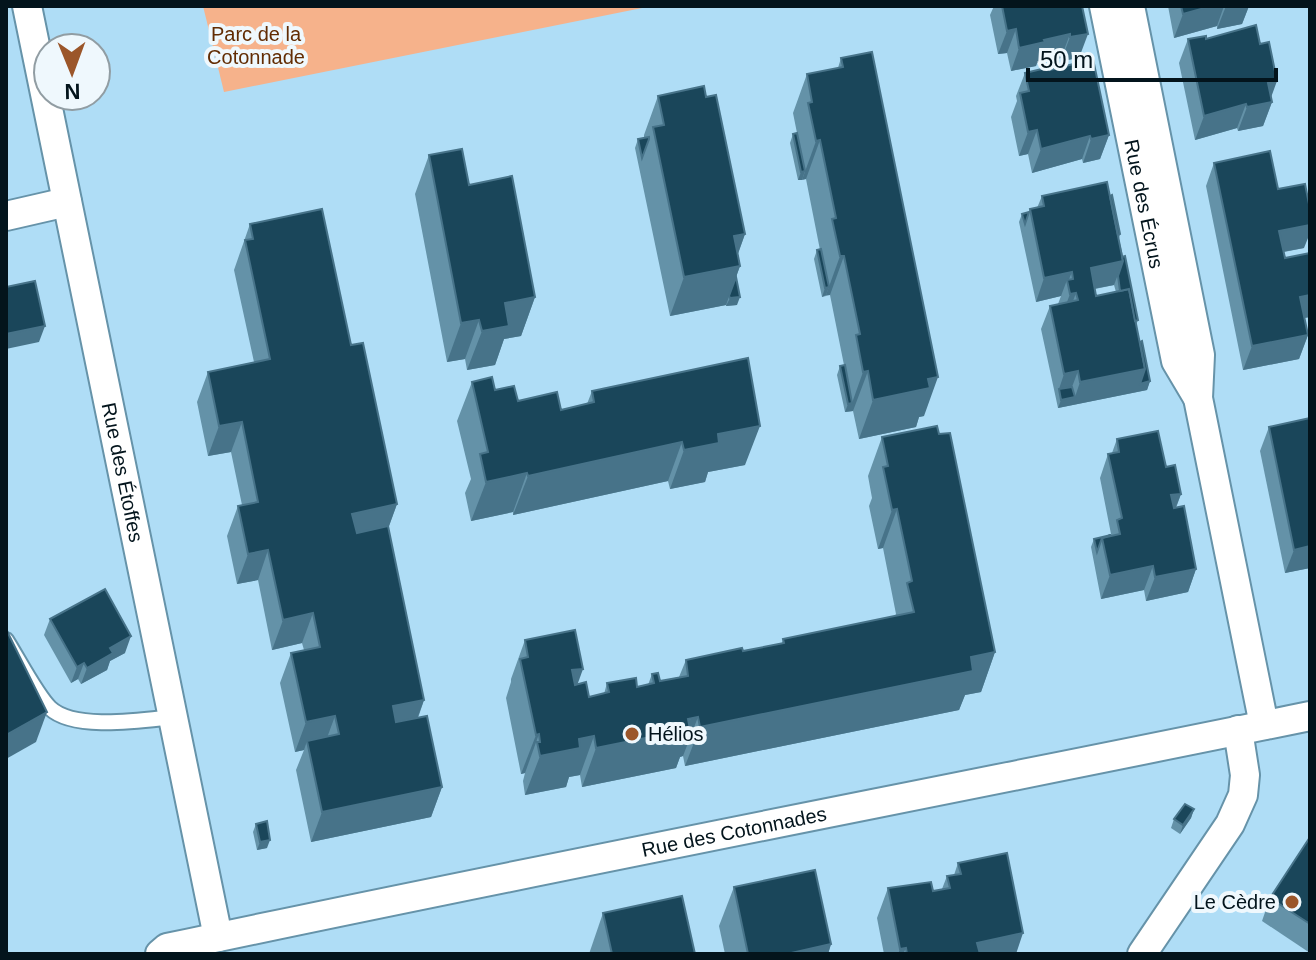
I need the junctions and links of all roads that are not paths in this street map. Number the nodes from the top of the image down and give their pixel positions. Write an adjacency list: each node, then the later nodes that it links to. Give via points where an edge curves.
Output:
1 (27, 6): 4 (street, Rue des Étoffes)
2 (1104, 6): 6 (street, Rue des Écrus, via 1176,361)
3 (1130, 6): 6 (street, Rue des Écrus, via 1200,355)
4 (67, 202): 5 (street); 9 (street, Rue des Étoffes)
5 (6, 216)
6 (1198, 398): 10 (street, Rue des Écrus)
7 (6, 640): 9 (lane, via 51,709 69,719 125,723)
8 (1310, 716): 10 (street, Rue des Cotonnades)
9 (173, 717): 11 (street, Rue des Étoffes)
10 (1251, 728): 11 (street, Rue des Cotonnades); 13 (street, Rue des Écrus, via 1243,795 1230,824)
11 (218, 937): 12 (street, Rue des Cotonnades)
12 (160, 954)
13 (1142, 954)

